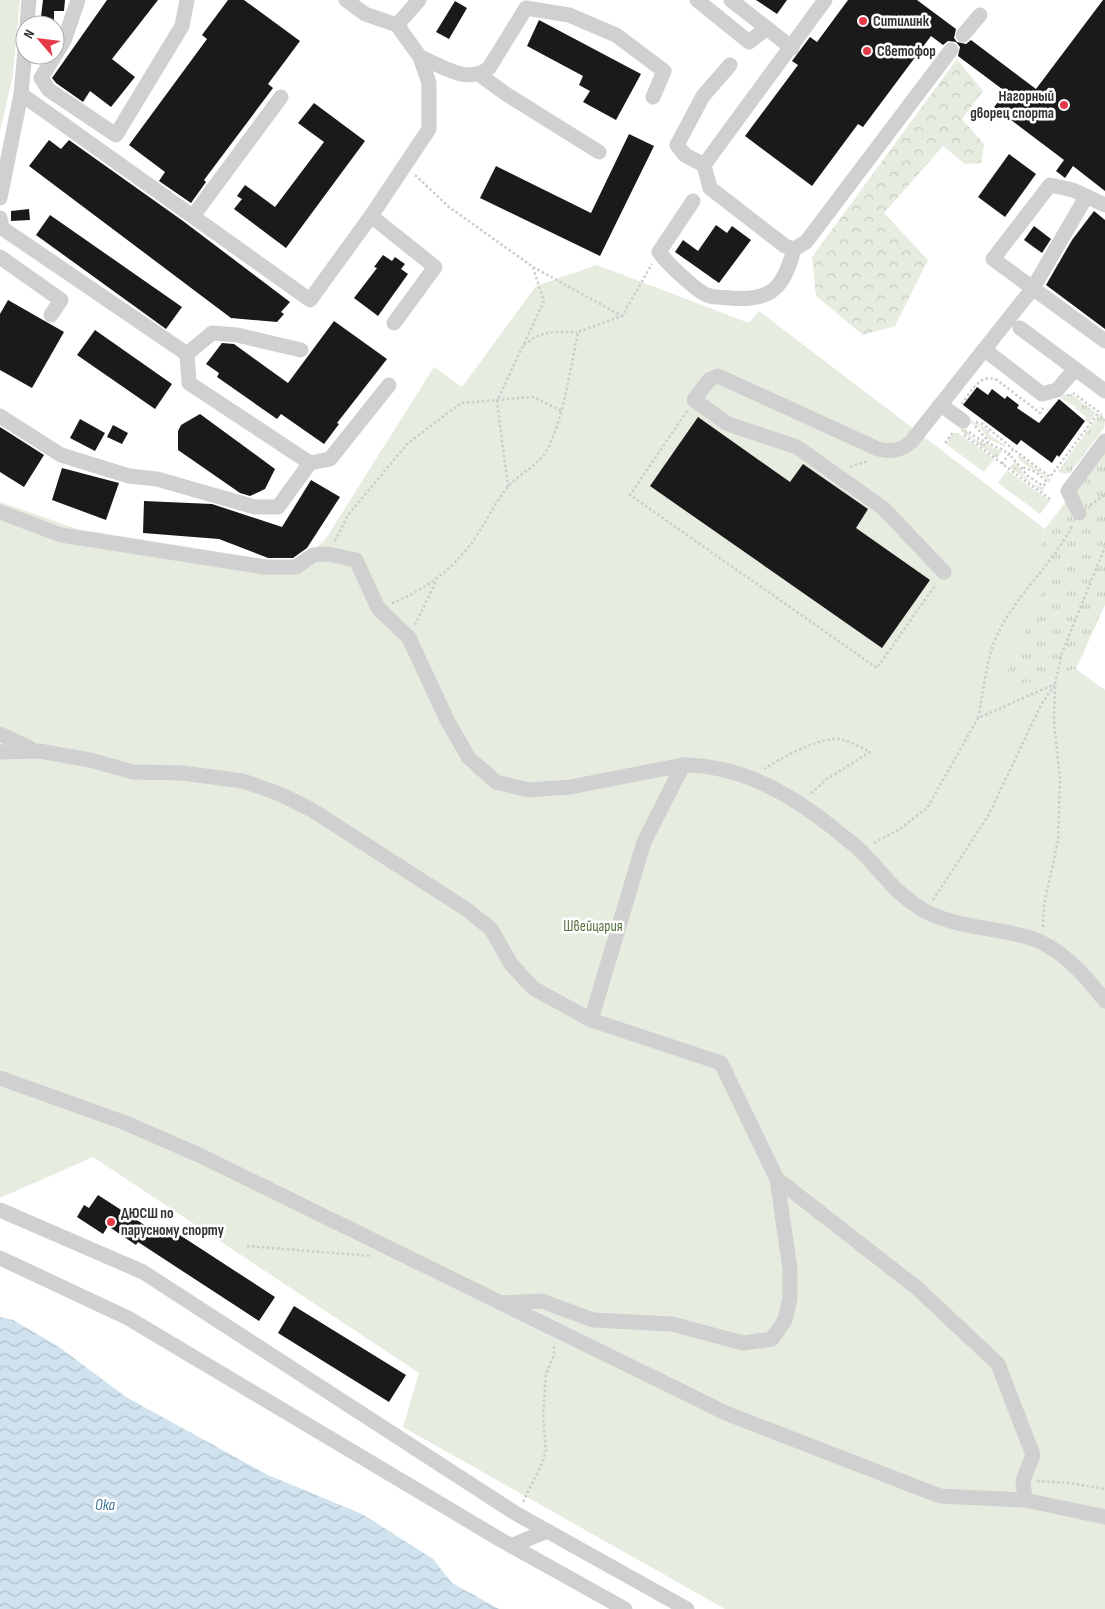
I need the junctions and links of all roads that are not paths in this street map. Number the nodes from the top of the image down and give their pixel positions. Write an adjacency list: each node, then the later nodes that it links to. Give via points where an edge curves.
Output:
1 (29, 0): 9 (lane)
2 (78, 0): 3 (lane, via 64,40 41,78 49,90 116,135 182,26)
3 (187, 0)
4 (346, 0): 11 (lane, via 365,14)
5 (419, 0): 11 (lane)
6 (697, 0): 12 (lane, via 749,42)
7 (731, 0): 12 (lane)
8 (825, 0): 14 (lane)
9 (28, 15)
10 (980, 15): 13 (lane)
11 (397, 25): 16 (lane)
12 (767, 28): 14 (lane)
13 (963, 35)
14 (792, 48): 24 (lane)
15 (951, 50): 32 (lane, via 806,242)
16 (420, 57): 19 (lane, via 462,75); 30 (lane, via 429,83 429,129)
17 (24, 65): 20 (lane)
18 (730, 65): 24 (lane, via 703,96 677,145 685,156)
19 (480, 75): 22 (lane, via 489,68 526,8 570,15 616,35 664,71); 23 (lane)
20 (21, 94): 26 (lane); 29 (lane)
21 (281, 97): 29 (lane)
22 (653, 97)
23 (599, 152)
24 (704, 165): 32 (lane, via 710,188 785,246)
25 (1086, 196): 28 (lane); 34 (lane); 34 (lane, via 1046,181 993,259)
26 (0, 198)
27 (694, 201): 32 (lane, via 659,252 669,265 707,296 746,300 768,295 787,274)
28 (1105, 205)
29 (193, 216): 30 (lane, via 310,300)
30 (371, 216): 36 (lane, via 435,267)
31 (1, 227): 41 (lane)
32 (794, 249)
33 (0, 257): 35 (lane, via 62,300)
34 (1033, 288): 38 (lane); 40 (lane)
35 (51, 315)
36 (394, 323)
37 (1020, 328): 42 (lane)
38 (1105, 341)
39 (301, 350): 41 (lane, via 237,335 212,333)
40 (985, 350): 42 (lane, via 1042,394 1057,390); 45 (lane)
41 (187, 354): 49 (lane, via 189,383)
42 (1075, 369): 44 (lane)
43 (389, 385): 49 (lane, via 330,459)
44 (1105, 391)
45 (941, 405): 47 (lane); 52 (lane, via 911,442 903,449 889,451 878,449 718,376 709,380 694,400 728,424 797,447 883,508)
46 (0, 416): 49 (lane, via 61,456 255,507 278,507)
47 (967, 421)
48 (1105, 441): 51 (lane, via 1068,491)
49 (310, 463)
50 (0, 512): 56 (lane, via 61,534 264,567 296,567 313,555 328,554 356,560 378,608 409,638 448,722 469,758 496,782 529,790 562,788)
51 (1078, 513)
52 (944, 572)
53 (0, 734): 54 (lane)
54 (39, 751): 55 (lane); 58 (lane, via 133,772 182,773 243,781 280,794 312,810 466,909 491,929 511,964 532,988)
55 (0, 752)
56 (683, 765): 57 (lane, via 702,765 752,778 801,803 861,851 890,886 926,911 971,927 1028,937 1061,953); 58 (lane, via 644,842)
57 (1105, 1001)
58 (591, 1020): 60 (lane, via 721,1063)
59 (0, 1078): 63 (lane, via 122,1122 197,1154)
60 (777, 1179): 63 (lane, via 790,1269 790,1298 785,1320 772,1339 743,1343 672,1324 593,1320 542,1301); 64 (lane, via 917,1288 998,1364 1033,1455 1024,1480)
61 (0, 1210): 66 (lane, via 143,1272)
62 (0, 1258): 67 (lane, via 128,1318)
63 (501, 1303): 64 (lane, via 728,1414 940,1496)
64 (1025, 1500): 65 (lane)
65 (1105, 1517)
66 (547, 1532): 67 (lane); 69 (lane)
67 (511, 1546): 68 (lane)
68 (625, 1609)
69 (687, 1609)

